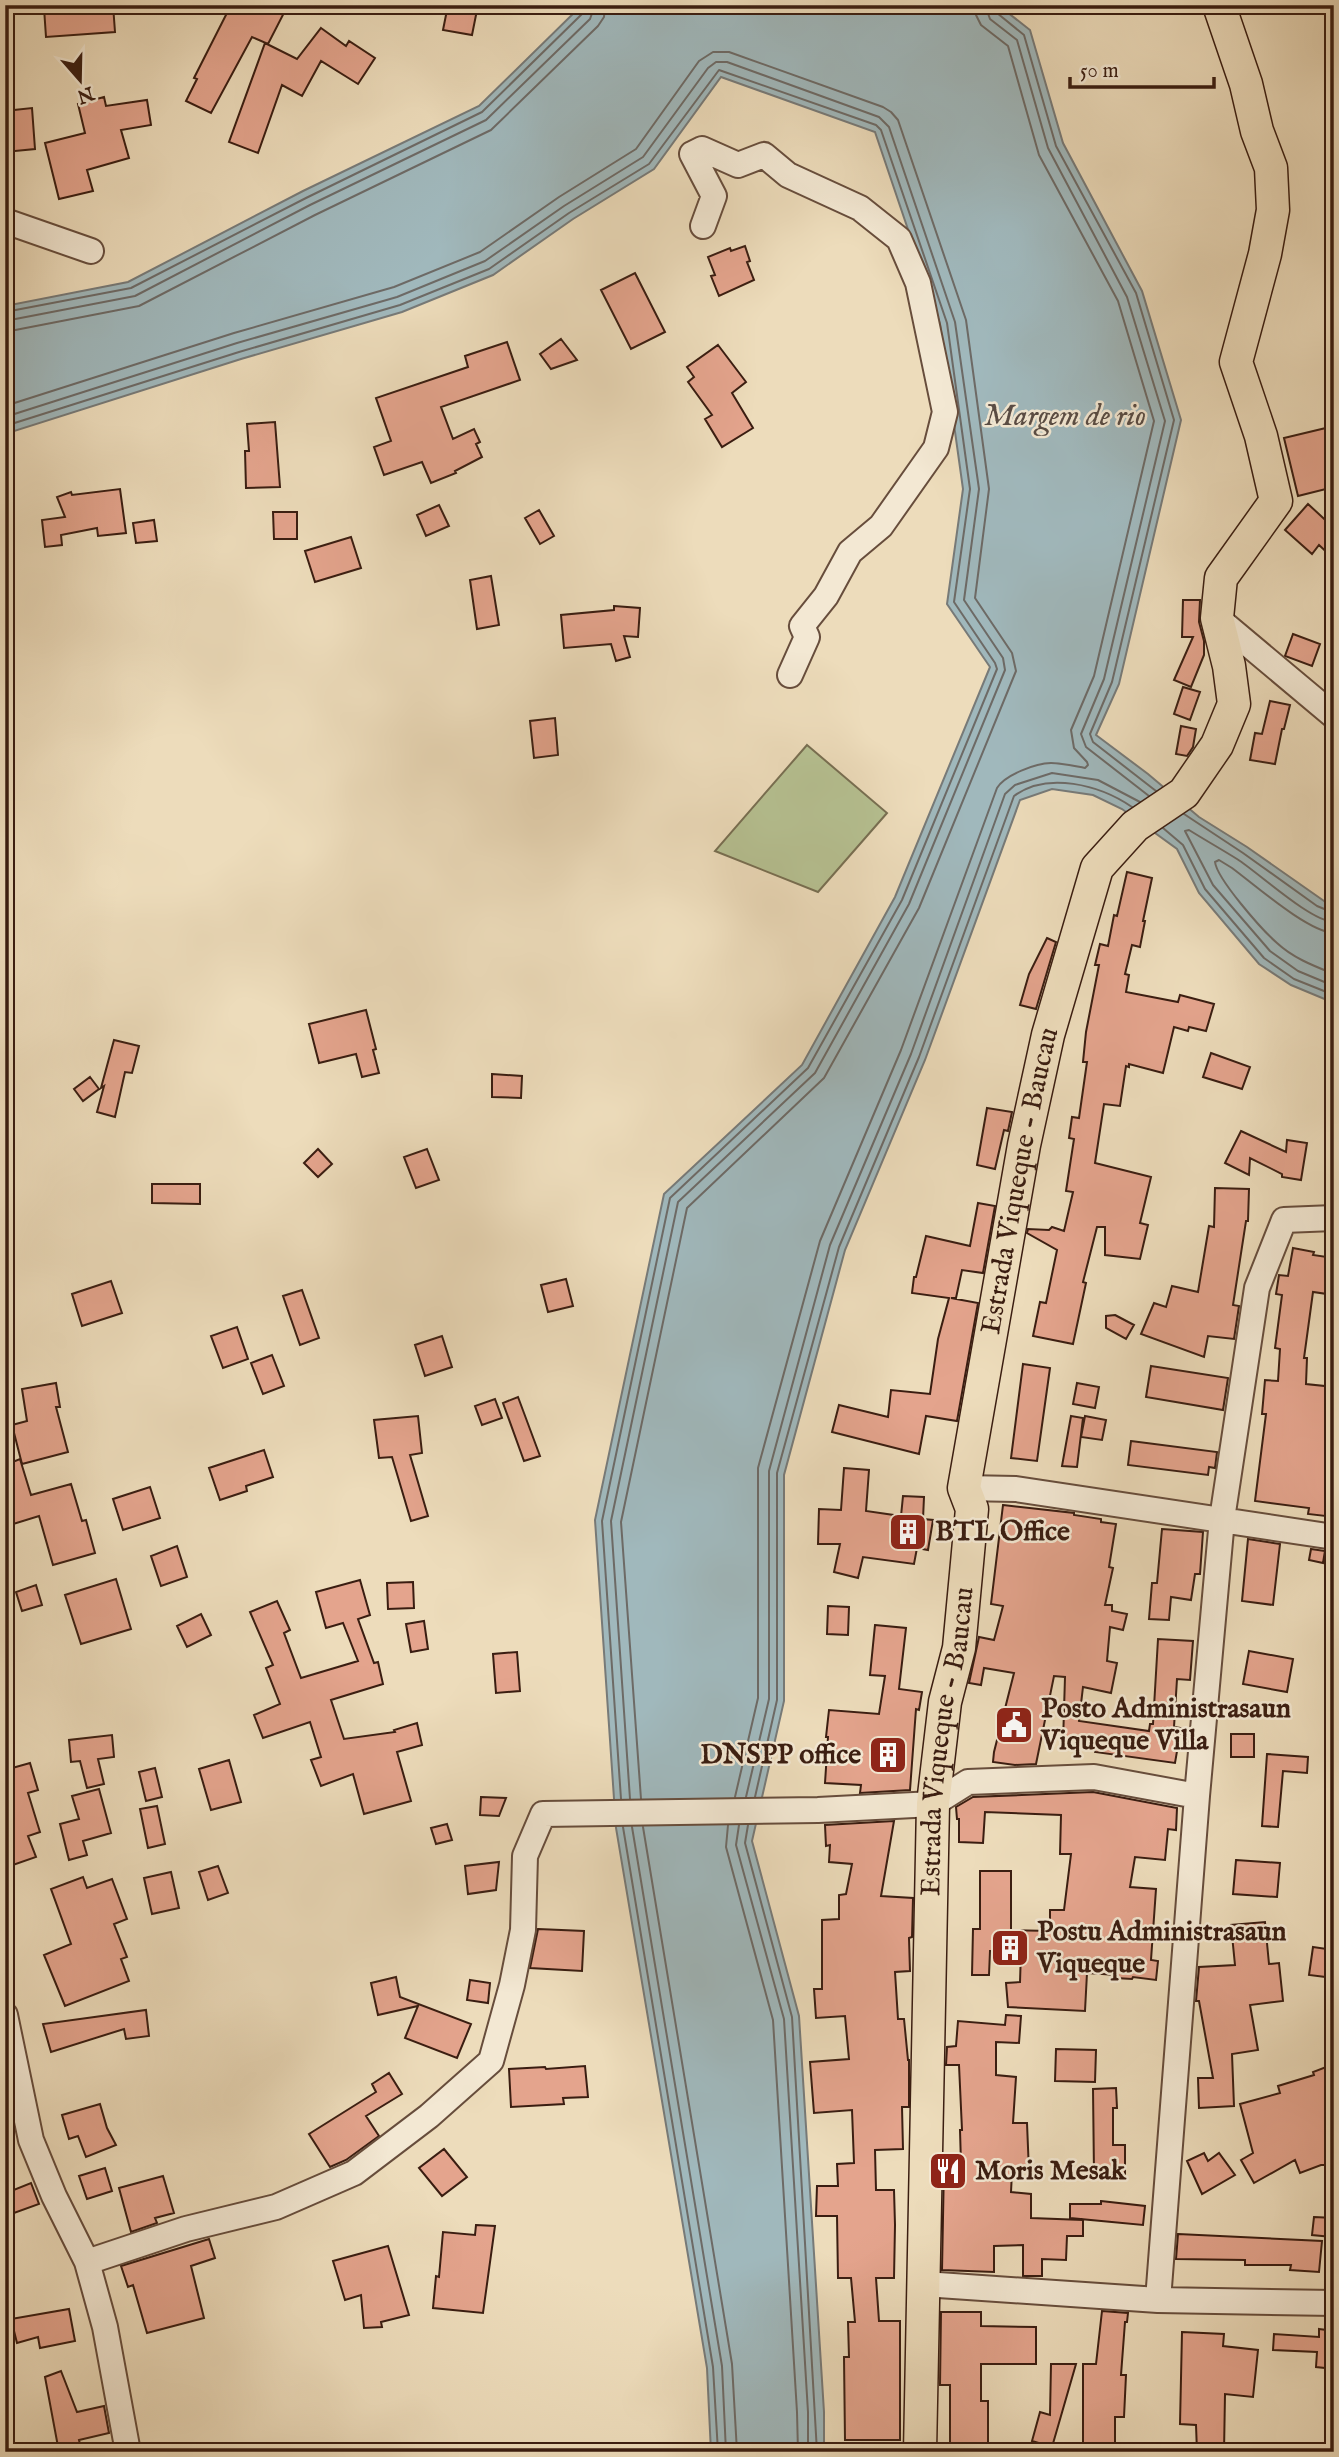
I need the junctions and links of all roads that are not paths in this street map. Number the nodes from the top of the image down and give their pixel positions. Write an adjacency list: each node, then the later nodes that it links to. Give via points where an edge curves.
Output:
1 (1219, 5): 5 (main road, Estrada Viqueque - Baucau, via 1271,168 1273,210 1236,362 1261,436 1276,501 1221,578)
2 (5, 221): 4 (street)
3 (703, 226): 6 (street, via 714,196 692,154 702,149 738,165 764,155 788,175 860,208 899,239 918,283 945,412 936,448 881,526 850,552 826,596 802,626 807,637)
4 (91, 251)
5 (1217, 618): 7 (street); 9 (main road, Estrada Viqueque - Baucau, via 1234,704 1217,745 1184,793 1135,826 1097,868 1048,1035 1024,1145)
6 (790, 675)
7 (1334, 716)
8 (1334, 1218): 10 (street, via 1283,1220 1257,1288)
9 (964, 1488): 10 (street, via 1016,1489); 13 (main road, Estrada Viqueque - Baucau, via 972,1509 959,1648 945,1702)
10 (1223, 1519): 11 (street); 12 (street)
11 (1334, 1537)
12 (1197, 1796): 13 (street, via 1094,1777 968,1782); 17 (street)
13 (933, 1804): 15 (street, via 543,1814 525,1856 523,1930 491,2061 354,2173 276,2207 186,2229); 16 (main road, Estrada Viqueque - Baucau)
14 (5, 2015): 15 (street, via 31,2140)
15 (87, 2262): 19 (street, via 105,2327)
16 (924, 2284): 17 (street); 20 (main road, Estrada Viqueque - Baucau)
17 (1158, 2300): 18 (street)
18 (1334, 2303)
19 (128, 2452)
20 (920, 2452)

